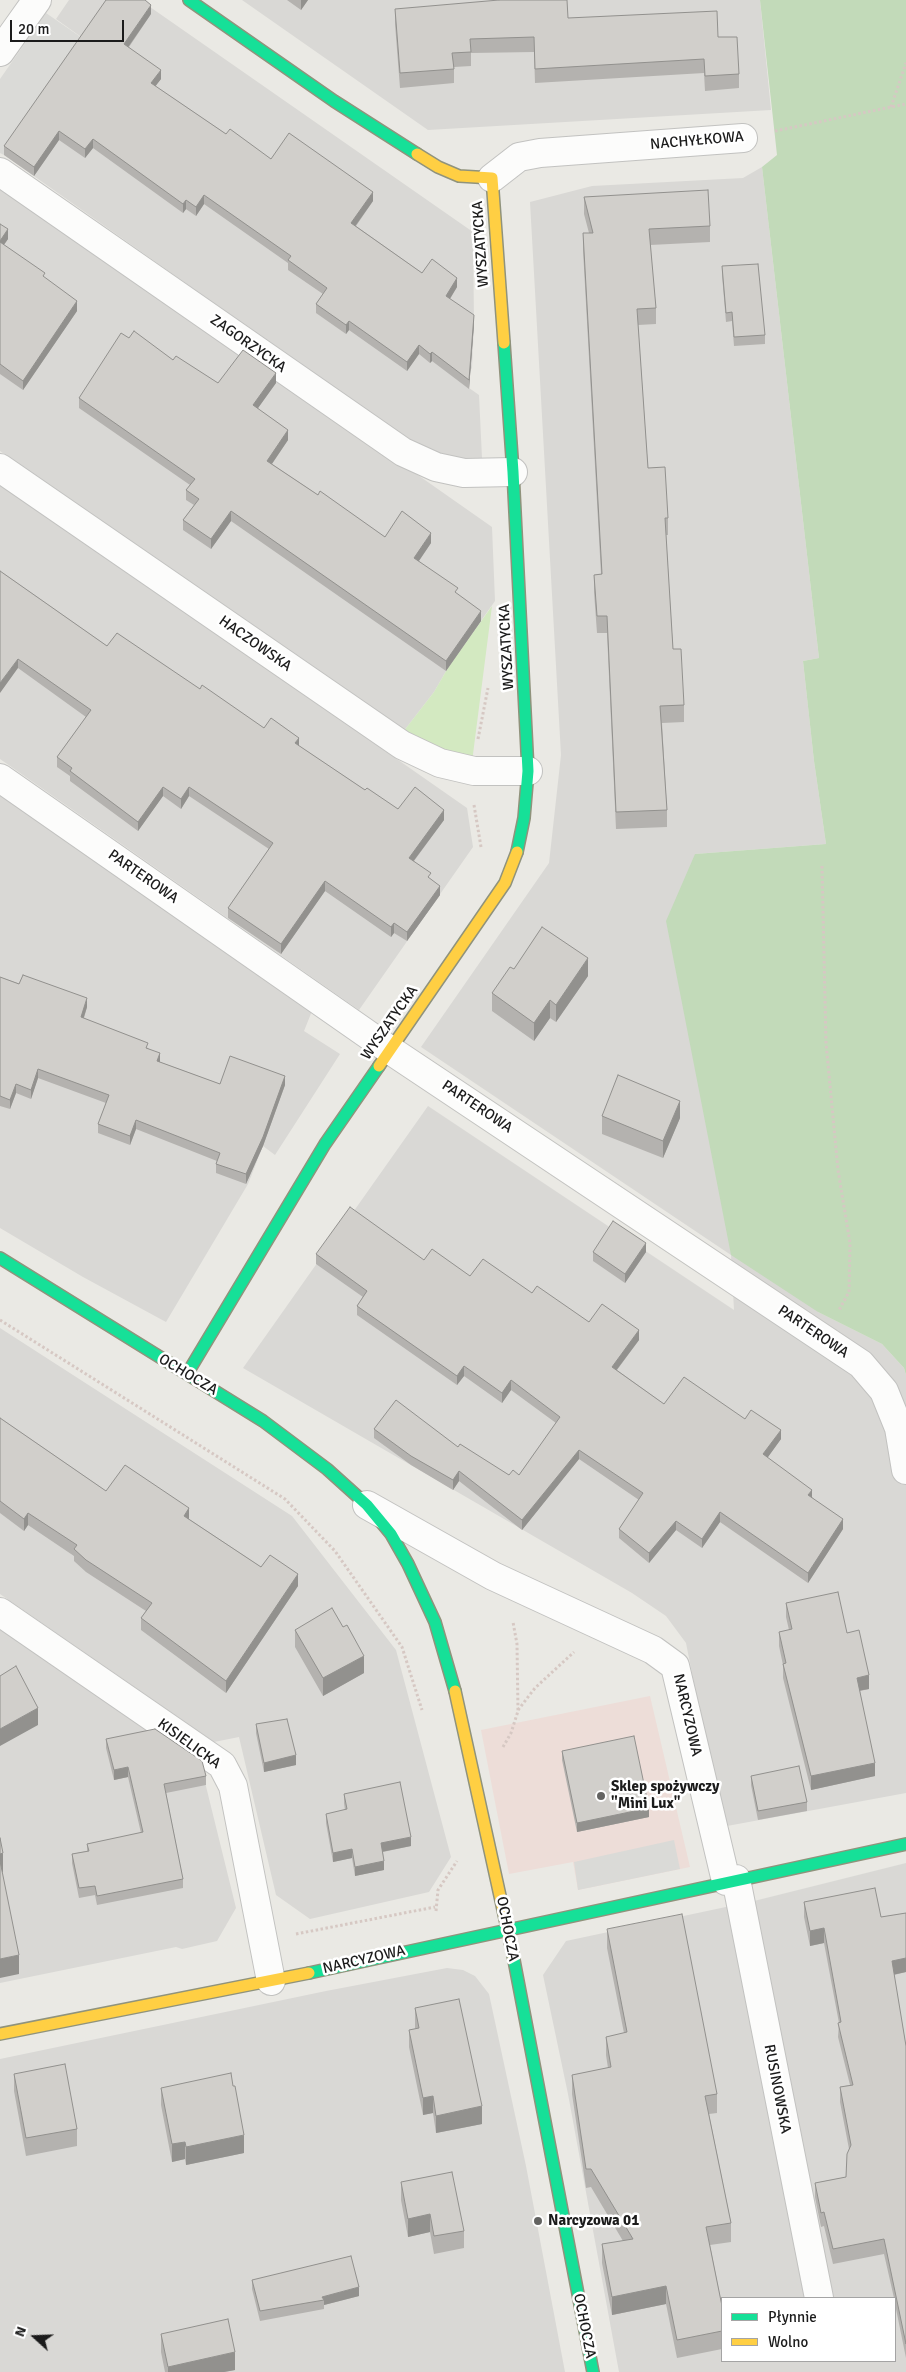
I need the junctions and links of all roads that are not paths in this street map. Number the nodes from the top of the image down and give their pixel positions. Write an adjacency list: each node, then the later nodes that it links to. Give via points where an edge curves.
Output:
1 (37, 0): 3 (street)
2 (189, 0): 6 (street, WYSZATYCKA, via 334,101 438,167 459,176)
3 (0, 52)
4 (743, 138): 6 (street, NACHYŁKOWA, via 540,152 519,157)
5 (0, 172): 8 (street, ZAGORZYCKA, via 403,452 436,467 464,473)
6 (492, 178): 8 (street, WYSZATYCKA)
7 (0, 468): 9 (street, HACZOWSKA, via 402,745 440,763 474,771)
8 (513, 472): 9 (street, WYSZATYCKA)
9 (528, 771): 11 (street, WYSZATYCKA, via 520,844 505,883)
10 (0, 778): 11 (street, PARTEROWA)
11 (390, 1050): 13 (street, WYSZATYCKA, via 325,1144); 14 (street, PARTEROWA, via 861,1364 884,1392 899,1428)
12 (0, 1258): 13 (street, OCHOCZA)
13 (187, 1374): 15 (street, OCHOCZA, via 263,1421 328,1469)
14 (906, 1470)
15 (367, 1505): 17 (street, OCHOCZA, via 494,1576 653,1650); 20 (street, OCHOCZA, via 391,1534 435,1622 452,1676)
16 (0, 1612): 21 (street, KISIELICKA, via 222,1765 233,1786)
17 (675, 1666): 19 (street, NARCYZOWA)
18 (906, 1844): 19 (street, NARCYZOWA)
19 (731, 1880): 20 (street, NARCYZOWA); 23 (street, RUSINOWSKA)
20 (508, 1928): 21 (street, NARCYZOWA); 24 (street, OCHOCZA)
21 (271, 1981): 22 (street, NARCYZOWA)
22 (0, 2034)
23 (819, 2297)
24 (594, 2372)

